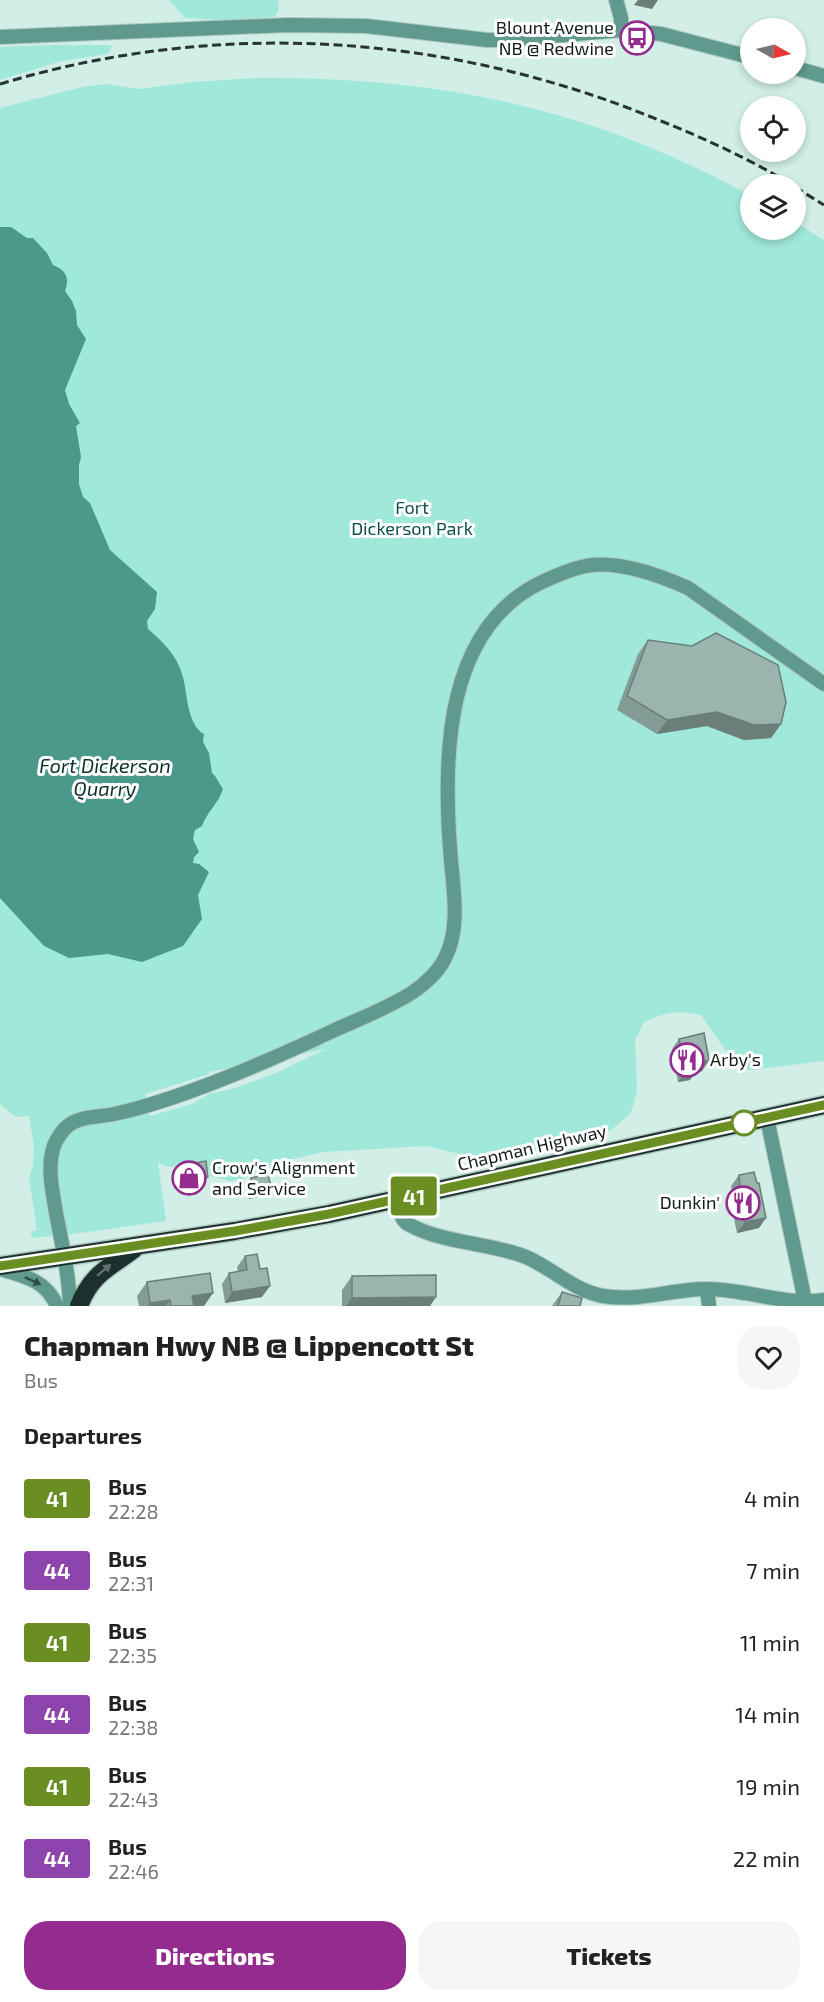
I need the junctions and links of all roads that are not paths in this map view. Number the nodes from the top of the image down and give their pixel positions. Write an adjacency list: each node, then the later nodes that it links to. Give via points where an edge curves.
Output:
1 (616, 0): 2 (street)
2 (621, 30): 3 (street, via 487,40 366,26 288,25); 4 (street, via 661,34)
3 (0, 37)
4 (740, 54)
5 (806, 71): 6 (street)
6 (824, 76)
7 (824, 684): 12 (street, via 702,598 668,579 622,567 592,565 528,589 488,626 473,648 456,705 447,813 454,915 445,958 415,991 299,1047 171,1098 69,1125 58,1137 50,1165)
8 (824, 1105): 9 (highway, Chapman Highway)
9 (767, 1118): 10 (highway, Chapman Highway); 17 (street)
10 (397, 1200): 11 (highway, Chapman Highway, via 235,1231); 16 (street, via 401,1216 409,1224 437,1235 515,1253)
11 (140, 1244): 12 (highway, Chapman Highway); 20 (highway, one-way to 11, via 100,1272)
12 (64, 1256): 13 (highway, Chapman Highway); 19 (street)
13 (0, 1267): 18 (street, one-way to 18, via 40,1283)
14 (707, 1289): 16 (street); 17 (street); 21 (street)
15 (824, 1300): 17 (street)
16 (598, 1301)
17 (806, 1304)
18 (57, 1306)
19 (70, 1306)
20 (79, 1306)
21 (709, 1306)

